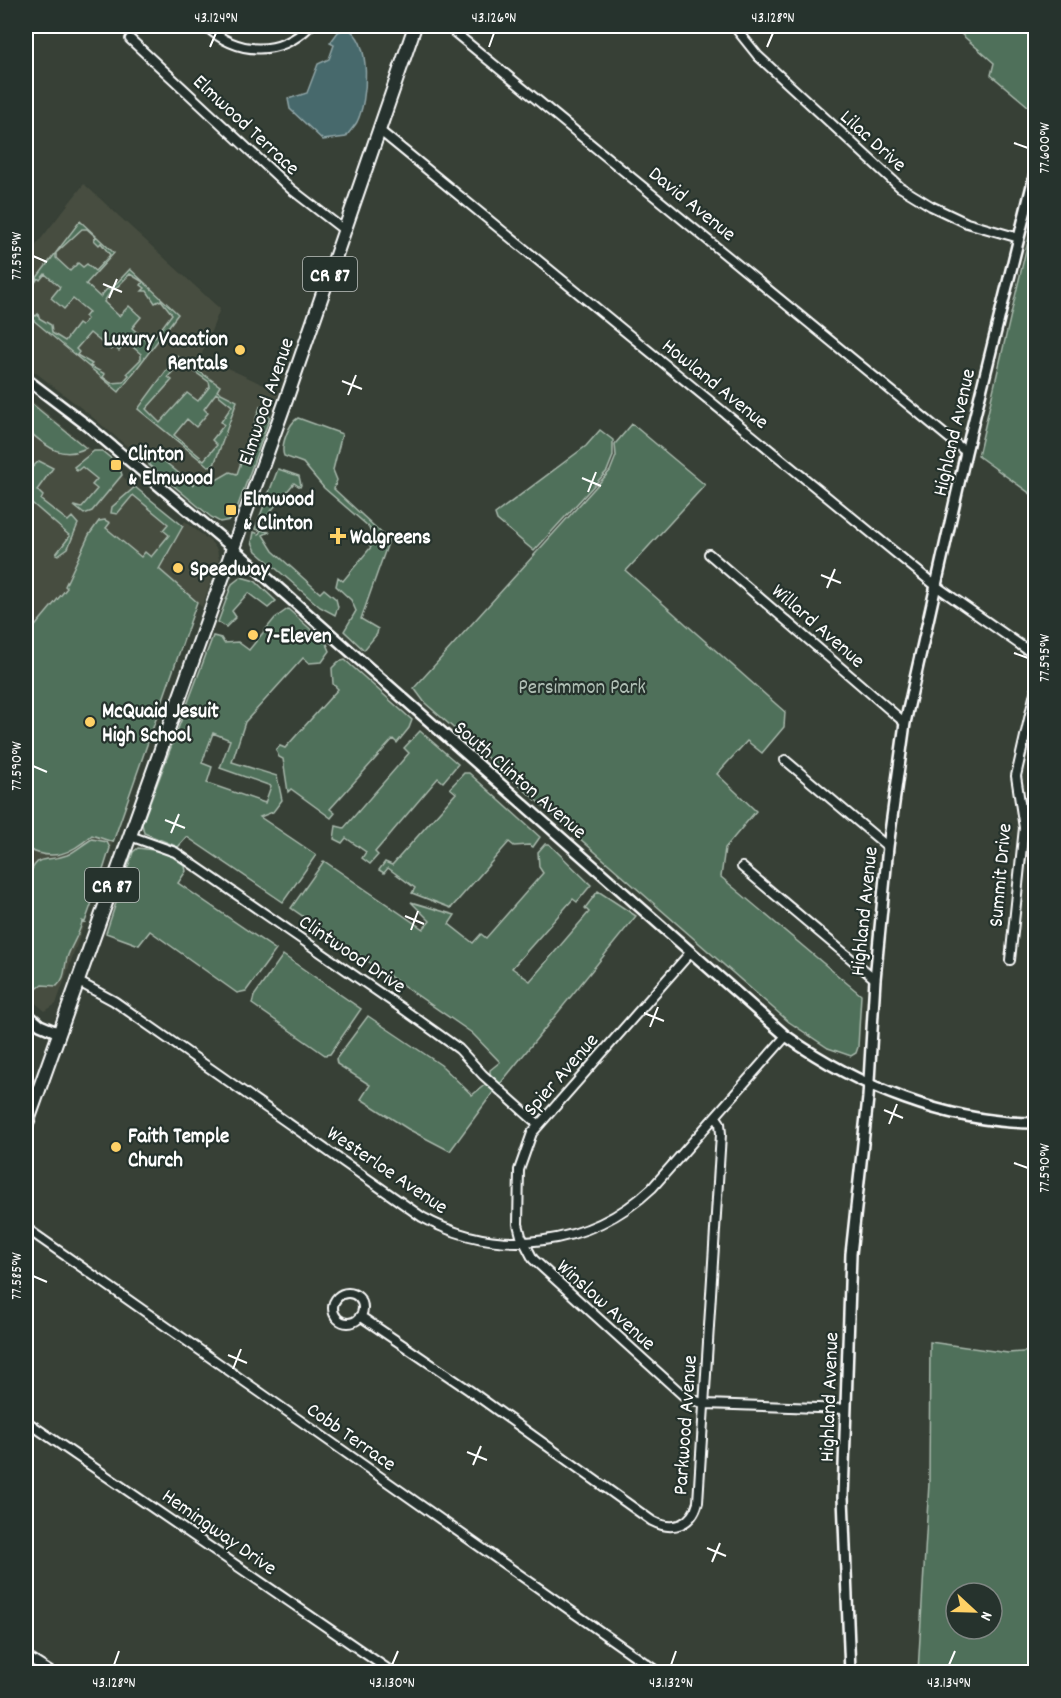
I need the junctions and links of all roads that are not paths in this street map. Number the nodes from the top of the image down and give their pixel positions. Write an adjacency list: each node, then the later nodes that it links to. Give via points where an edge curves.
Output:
1 (206, 26): 2 (street, via 232,44 261,49 288,42)
2 (310, 26)
3 (415, 26): 7 (main road, Elmwood Avenue / CR 87)
4 (447, 26): 12 (street, David Avenue)
5 (734, 26): 10 (street, Lilac Drive, via 758,57 900,187 967,223)
6 (130, 39): 9 (street, Elmwood Terrace, via 291,189)
7 (380, 130): 9 (main road, Elmwood Avenue / CR 87); 15 (street, Howland Avenue)
8 (1035, 169): 10 (street, Highland Avenue)
9 (344, 230): 13 (main road, Elmwood Avenue / CR 87)
10 (1019, 238): 12 (street, Highland Avenue)
11 (26, 379): 13 (street, South Clinton Avenue)
12 (966, 452): 15 (street, Highland Avenue)
13 (233, 548): 20 (main road, Elmwood Avenue / CR 87); 23 (street, South Clinton Avenue)
14 (709, 554): 18 (street, Willard Avenue)
15 (936, 586): 16 (street, Howland Avenue); 18 (street, Highland Avenue)
16 (1035, 656)
17 (1035, 688): 24 (street, Summit Drive, via 1016,776 1024,828)
18 (905, 723): 21 (street, Highland Avenue)
19 (785, 760): 21 (street)
20 (130, 836): 26 (main road, Elmwood Avenue / CR 87); 33 (street, Clintwood Drive, via 183,857 459,1048)
21 (888, 847): 25 (street, Highland Avenue)
22 (742, 867): 25 (street)
23 (690, 953): 29 (street, South Clinton Avenue); 33 (street, Spier Avenue)
24 (1010, 960)
25 (874, 979): 30 (street, Highland Avenue)
26 (78, 981): 28 (main road, Elmwood Avenue / CR 87); 36 (street, Westerloe Avenue, via 114,1001 422,1217 468,1236)
27 (26, 1013): 28 (street, via 40,1025)
28 (59, 1033): 34 (main road, Elmwood Avenue / CR 87)
29 (786, 1035): 30 (street, South Clinton Avenue); 31 (street, Westerloe Avenue)
30 (869, 1082): 32 (street, South Clinton Avenue, via 961,1116); 39 (street, Highland Avenue, via 851,1254)
31 (716, 1117): 36 (street, Westerloe Avenue, via 632,1206 579,1232); 38 (street, Parkwood Avenue, via 721,1134)
32 (1035, 1123)
33 (539, 1125): 36 (street, Spier Avenue, via 526,1145 519,1170 519,1224)
34 (26, 1126)
35 (26, 1228): 44 (street, Cobb Terrace)
36 (525, 1243): 38 (street, Winslow Avenue, via 540,1268 679,1393)
37 (360, 1316): 38 (street, Parkwood Avenue, via 663,1526 680,1525 696,1506)
38 (705, 1404): 39 (street, Winslow Avenue)
39 (846, 1409): 45 (street, Highland Avenue, via 843,1497)
40 (26, 1421): 43 (street, Hemingway Drive)
41 (26, 1656): 42 (street)
42 (51, 1672)
43 (392, 1672)
44 (658, 1672)
45 (850, 1672)

